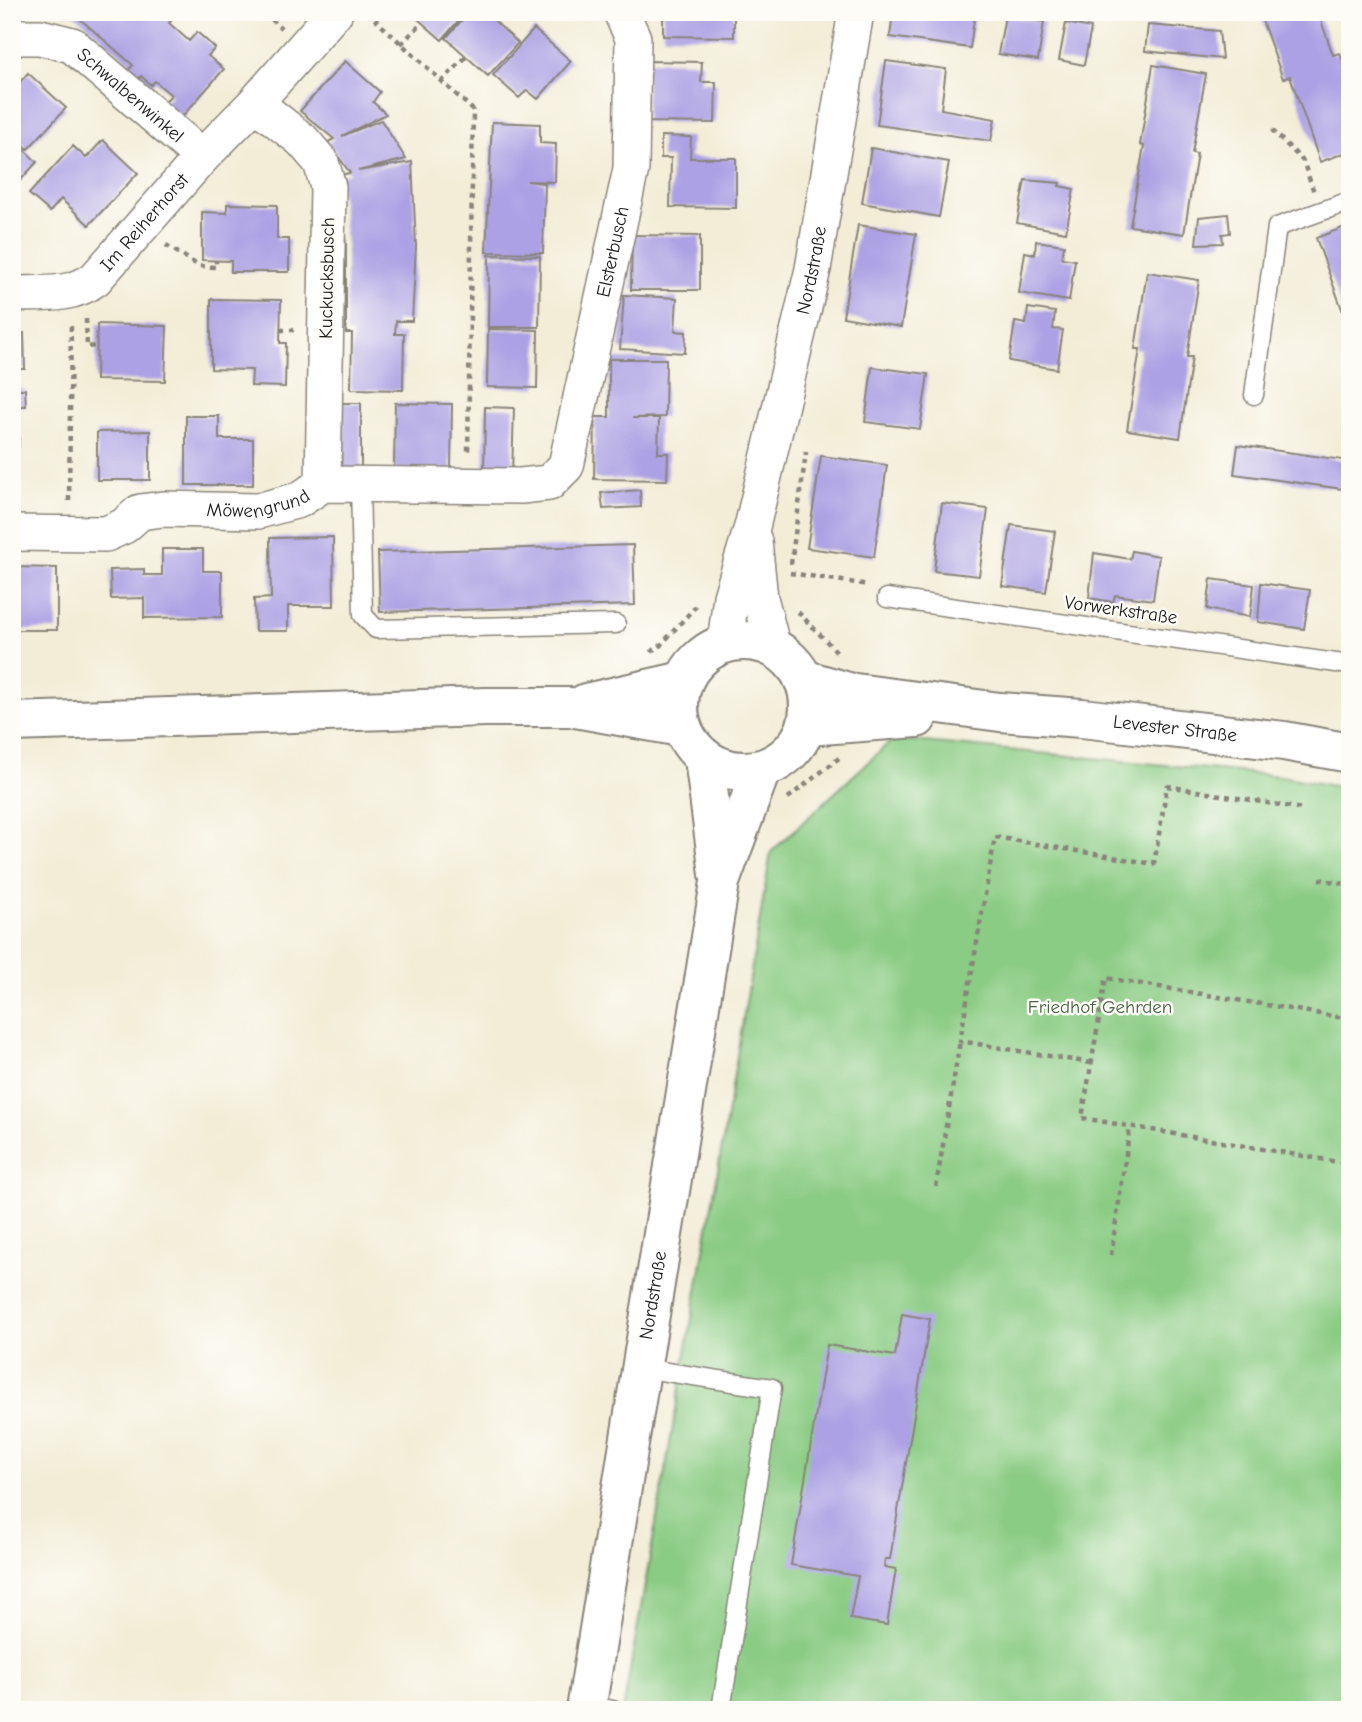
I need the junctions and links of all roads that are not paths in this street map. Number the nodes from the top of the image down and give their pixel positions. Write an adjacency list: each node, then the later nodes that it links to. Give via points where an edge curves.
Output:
1 (335, 12): 5 (street, Im Reiherhorst)
2 (621, 12): 10 (street, Elsterbusch, via 633,38 631,169 566,466)
3 (856, 12): 14 (street, Nordstraße, via 813,269 752,527)
4 (12, 37): 6 (street, Schwalbenwinkel, via 40,37 72,45)
5 (254, 103): 6 (street, Im Reiherhorst); 11 (street, Kuckucksbusch, via 302,140 321,162 328,187)
6 (202, 157): 8 (street, Im Reiherhorst, via 84,287 71,292)
7 (1350, 201): 9 (lane, via 1278,226)
8 (12, 294)
9 (1254, 395)
10 (549, 483): 12 (street, Möwengrund)
11 (323, 484): 12 (street, Möwengrund); 13 (street, Möwengrund, via 299,500 258,511 163,509 140,512 106,534)
12 (360, 484): 16 (lane, via 363,615 376,629)
13 (12, 533)
14 (759, 598): 17 (street, Nordstraße); 18 (street, Nordstraße)
15 (887, 598): 19 (lane, Vorwerkstraße)
16 (616, 624)
17 (725, 643): 18 (street, via 759,642); 21 (street, via 702,655)
18 (773, 648): 20 (street)
19 (1350, 665)
20 (803, 679): 23 (street, Levester Straße, via 848,692); 25 (street, via 808,693)
21 (683, 681): 22 (street); 26 (street, via 678,707)
22 (569, 707): 24 (street); 26 (street)
23 (1000, 712): 25 (street, Levester Straße); 27 (street, Levester Straße, via 1284,741)
24 (12, 722)
25 (807, 726): 29 (street, via 795,748)
26 (681, 727): 28 (street)
27 (1350, 753)
28 (704, 758): 29 (street, via 721,768); 30 (street, Nordstraße)
29 (761, 770): 30 (street, Nordstraße)
30 (720, 882): 31 (street, Nordstraße)
31 (641, 1368): 32 (street, Nordstraße); 33 (lane, via 772,1388)
32 (595, 1708)
33 (721, 1710)

